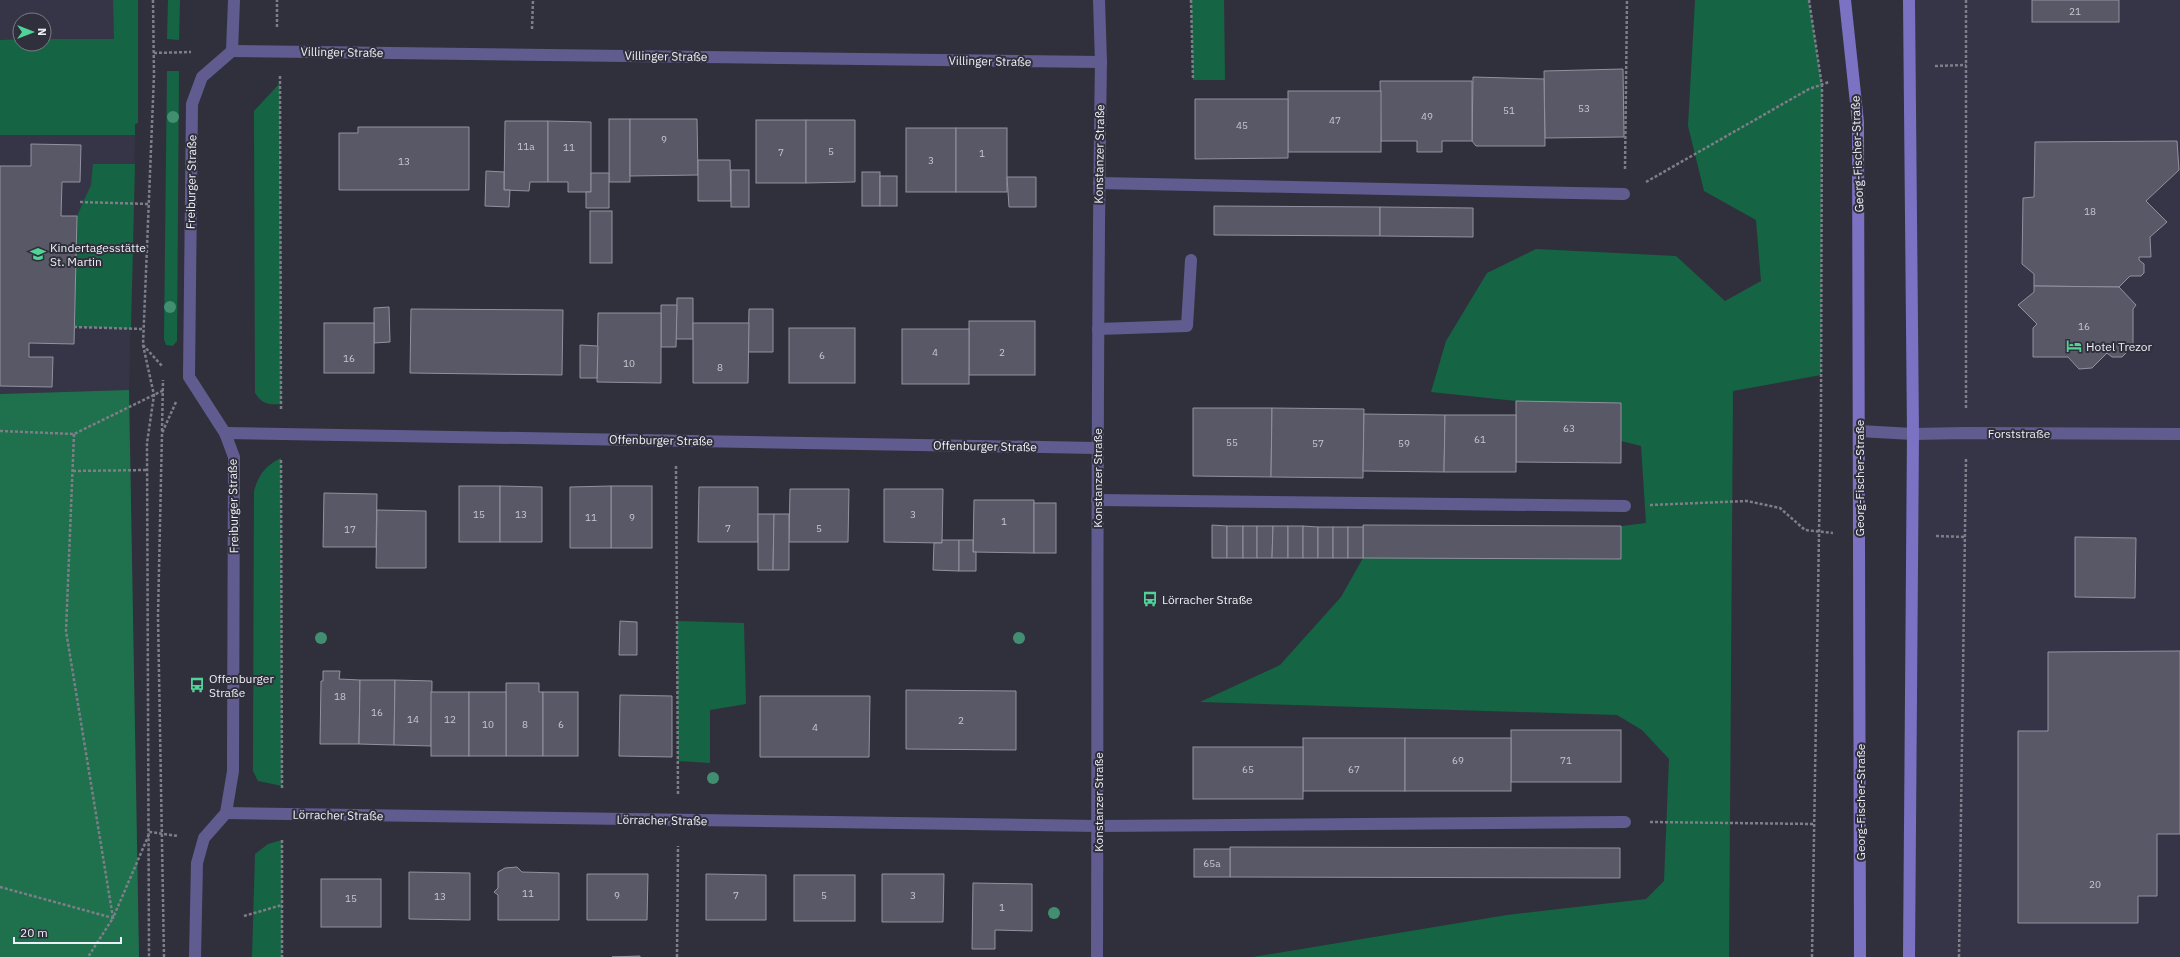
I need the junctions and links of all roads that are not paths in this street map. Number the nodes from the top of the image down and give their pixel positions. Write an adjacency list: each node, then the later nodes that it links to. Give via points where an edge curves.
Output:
1 (234, 0): 5 (street)
2 (1099, 0): 6 (street, Konstanzer Straße)
3 (1845, 0): 11 (main road, Georg-Fischer-Straße, via 1858,122)
4 (1910, 0): 13 (main road)
5 (232, 51): 6 (street, Villinger Straße); 12 (street, Freiburger Straße, via 202,77 192,104 189,377)
6 (1101, 62): 7 (street, Konstanzer Straße)
7 (1099, 183): 8 (street); 10 (street, Konstanzer Straße)
8 (1624, 194)
9 (1191, 260): 10 (street, via 1187,326)
10 (1098, 329): 15 (street, Konstanzer Straße)
11 (1859, 431): 13 (street, Forststraße); 23 (main road, Georg-Fischer-Straße)
12 (225, 433): 15 (street, Offenburger Straße); 18 (street, Freiburger Straße, via 234,457 233,771)
13 (1912, 434): 14 (street, Forststraße); 24 (main road)
14 (2180, 434)
15 (1096, 448): 16 (street, Konstanzer Straße)
16 (1097, 500): 17 (street); 20 (street, Konstanzer Straße)
17 (1625, 506)
18 (226, 813): 20 (street, Lörracher Straße); 21 (street, via 204,838 197,862)
19 (1625, 822): 20 (street, Lörracher Straße)
20 (1098, 826): 22 (street, Konstanzer Straße)
21 (195, 957)
22 (1097, 957)
23 (1860, 957)
24 (1909, 957)

